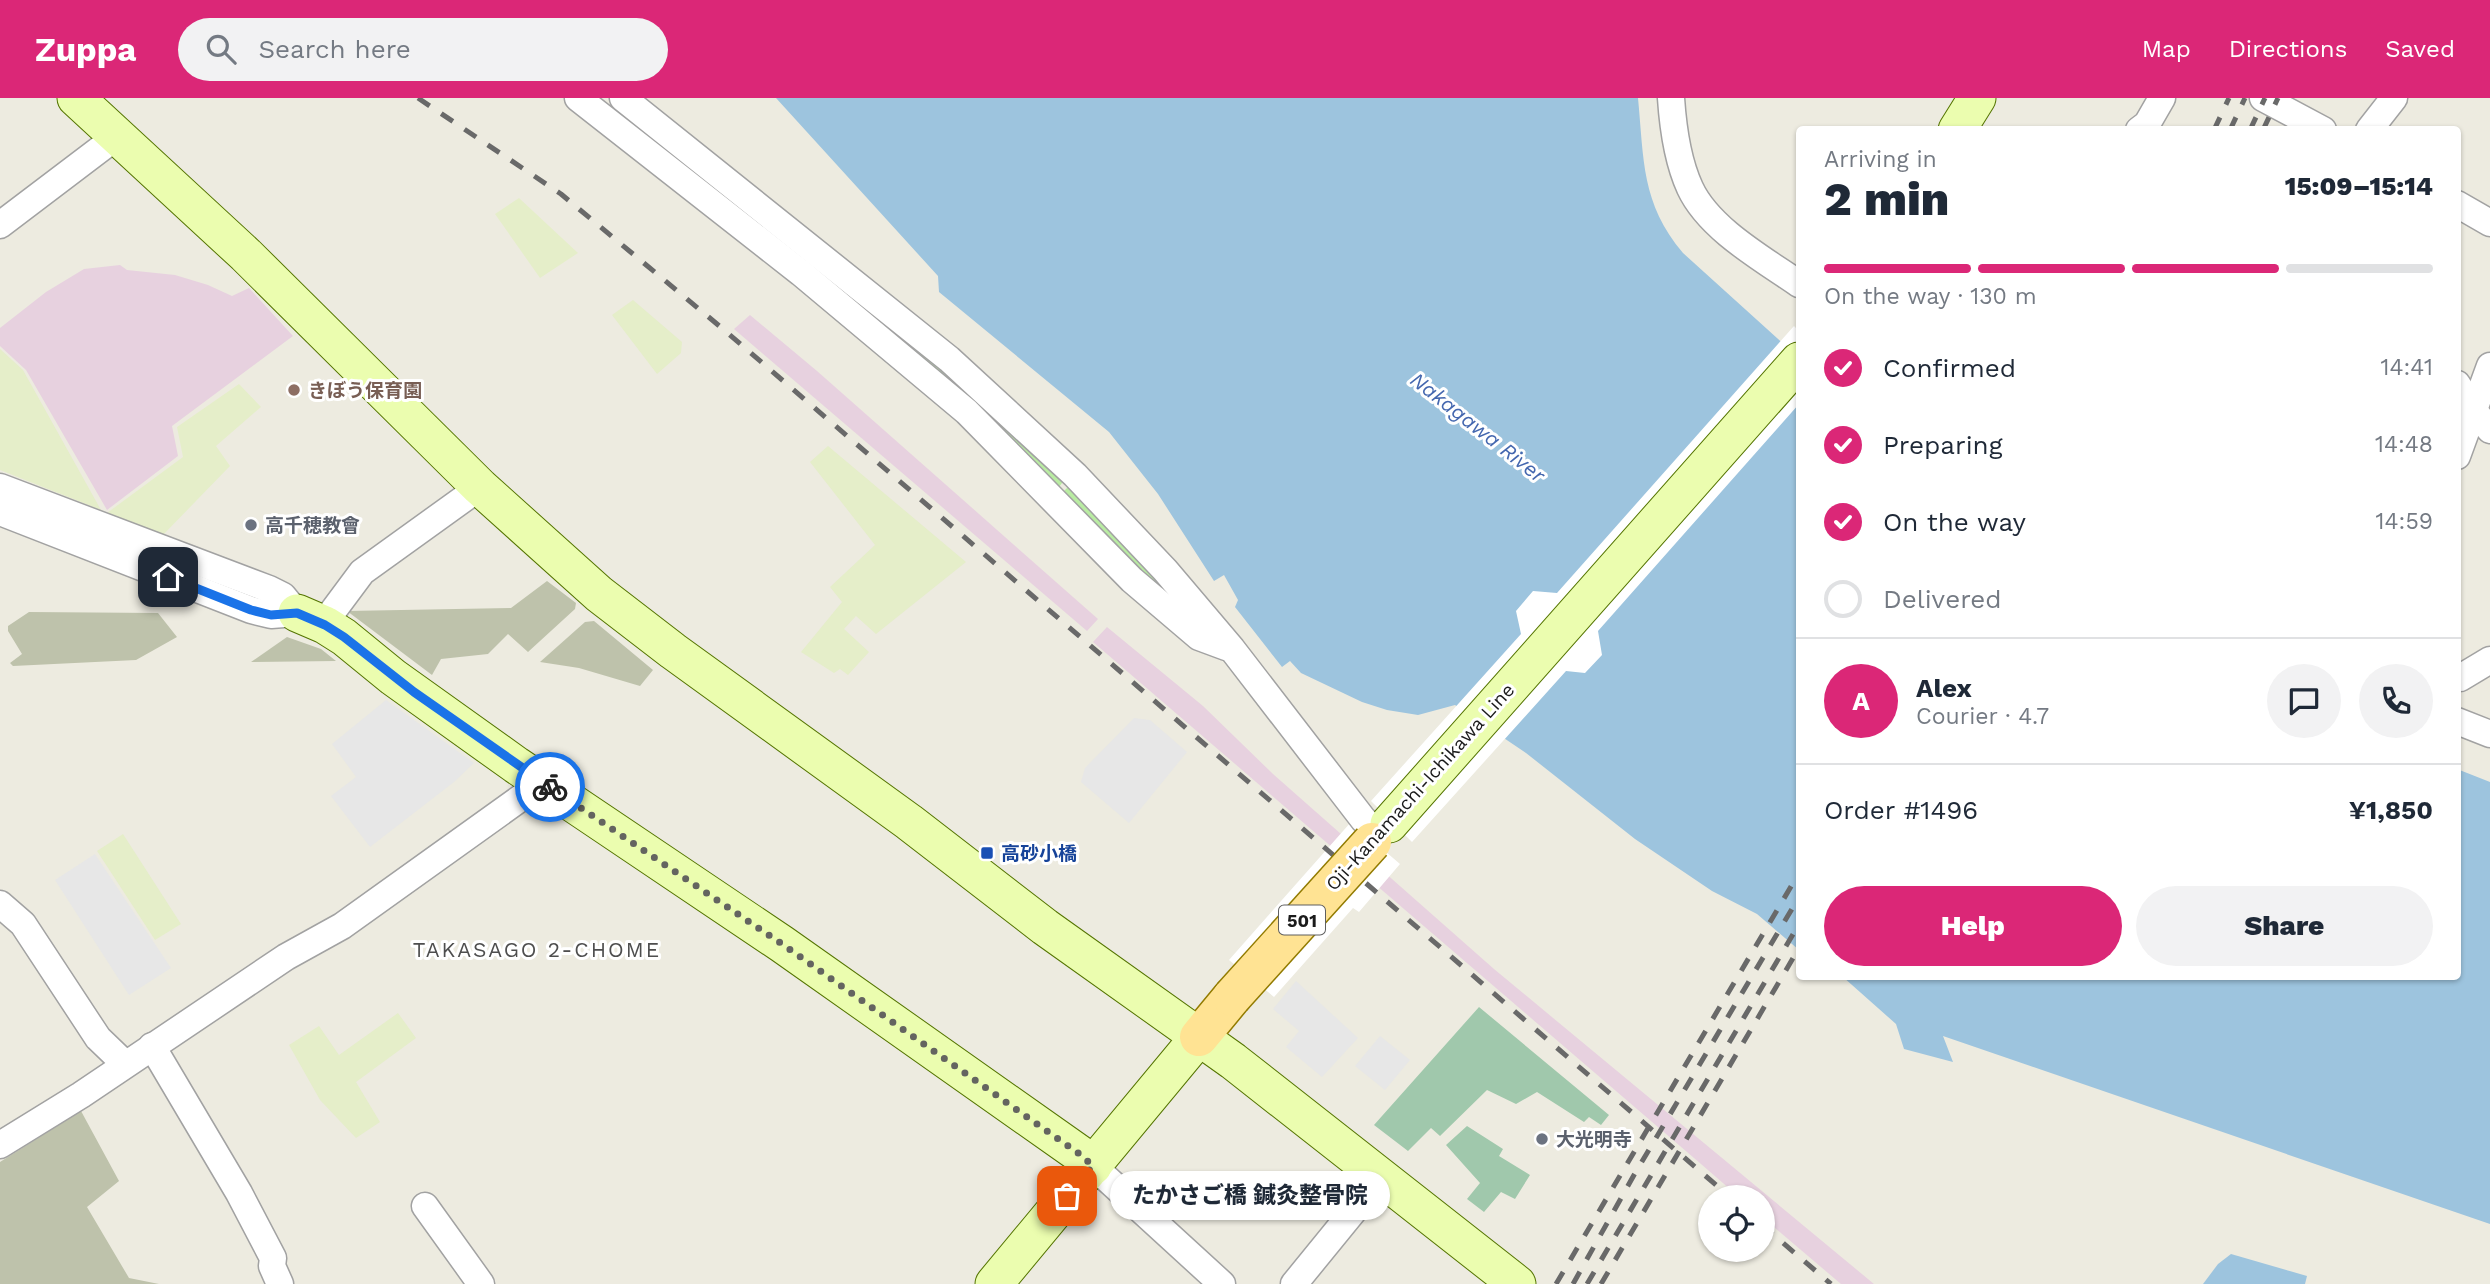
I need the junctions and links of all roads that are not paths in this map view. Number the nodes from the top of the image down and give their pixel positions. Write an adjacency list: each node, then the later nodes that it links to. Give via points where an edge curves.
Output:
1 (76, 98): 13 (street)
2 (578, 98): 27 (street, via 801,273 967,412 1170,613 1199,637)
3 (623, 98): 27 (street, via 949,359 1024,425 1102,502)
4 (1671, 98): 17 (street, via 1673,126 1690,190 1709,216 1733,237)
5 (1977, 98): 9 (street)
6 (2162, 98): 10 (street)
7 (2263, 98): 11 (street)
8 (2394, 98): 12 (street)
9 (1960, 126)
10 (2144, 126)
11 (2316, 126)
12 (2372, 126)
13 (116, 137): 16 (street); 24 (street, via 246,256)
14 (2461, 206): 15 (street)
15 (2490, 223)
16 (0, 225)
17 (1796, 282)
18 (1796, 363): 33 (street, Oji-Kanamachi-Ichikawa Line / 501)
19 (2490, 366): 21 (street)
20 (2461, 390): 21 (street)
21 (2482, 420): 22 (street)
22 (2461, 450)
23 (0, 486): 26 (street, via 269,589)
24 (480, 487): 26 (street, via 362,572 333,611); 35 (street, via 599,594 673,651)
25 (0, 512): 26 (street, via 251,610)
26 (311, 619): 32 (street, via 344,637)
27 (1232, 649): 33 (street, via 1363,819)
28 (2490, 660): 29 (street)
29 (2461, 677)
30 (2461, 723): 31 (street)
31 (2490, 734)
32 (542, 782): 36 (street, via 342,926 286,957); 39 (street, via 865,1002)
33 (1380, 834): 35 (main road, Oji-Kanamachi-Ichikawa Line / 501, bridge)
34 (0, 904): 37 (street, via 23,924 98,1038)
35 (1199, 1037): 39 (street, Oji-Kanamachi-Ichikawa Line / 501); 40 (street)
36 (152, 1046): 37 (street); 42 (street, via 239,1193)
37 (125, 1064): 38 (street)
38 (0, 1145)
39 (1093, 1166): 44 (street, Oji-Kanamachi-Ichikawa Line / 501); 45 (street)
40 (1381, 1176): 46 (street); 47 (street)
41 (425, 1206): 43 (street)
42 (280, 1284)
43 (481, 1284)
44 (994, 1284)
45 (1222, 1284)
46 (1294, 1284)
47 (1517, 1284)

